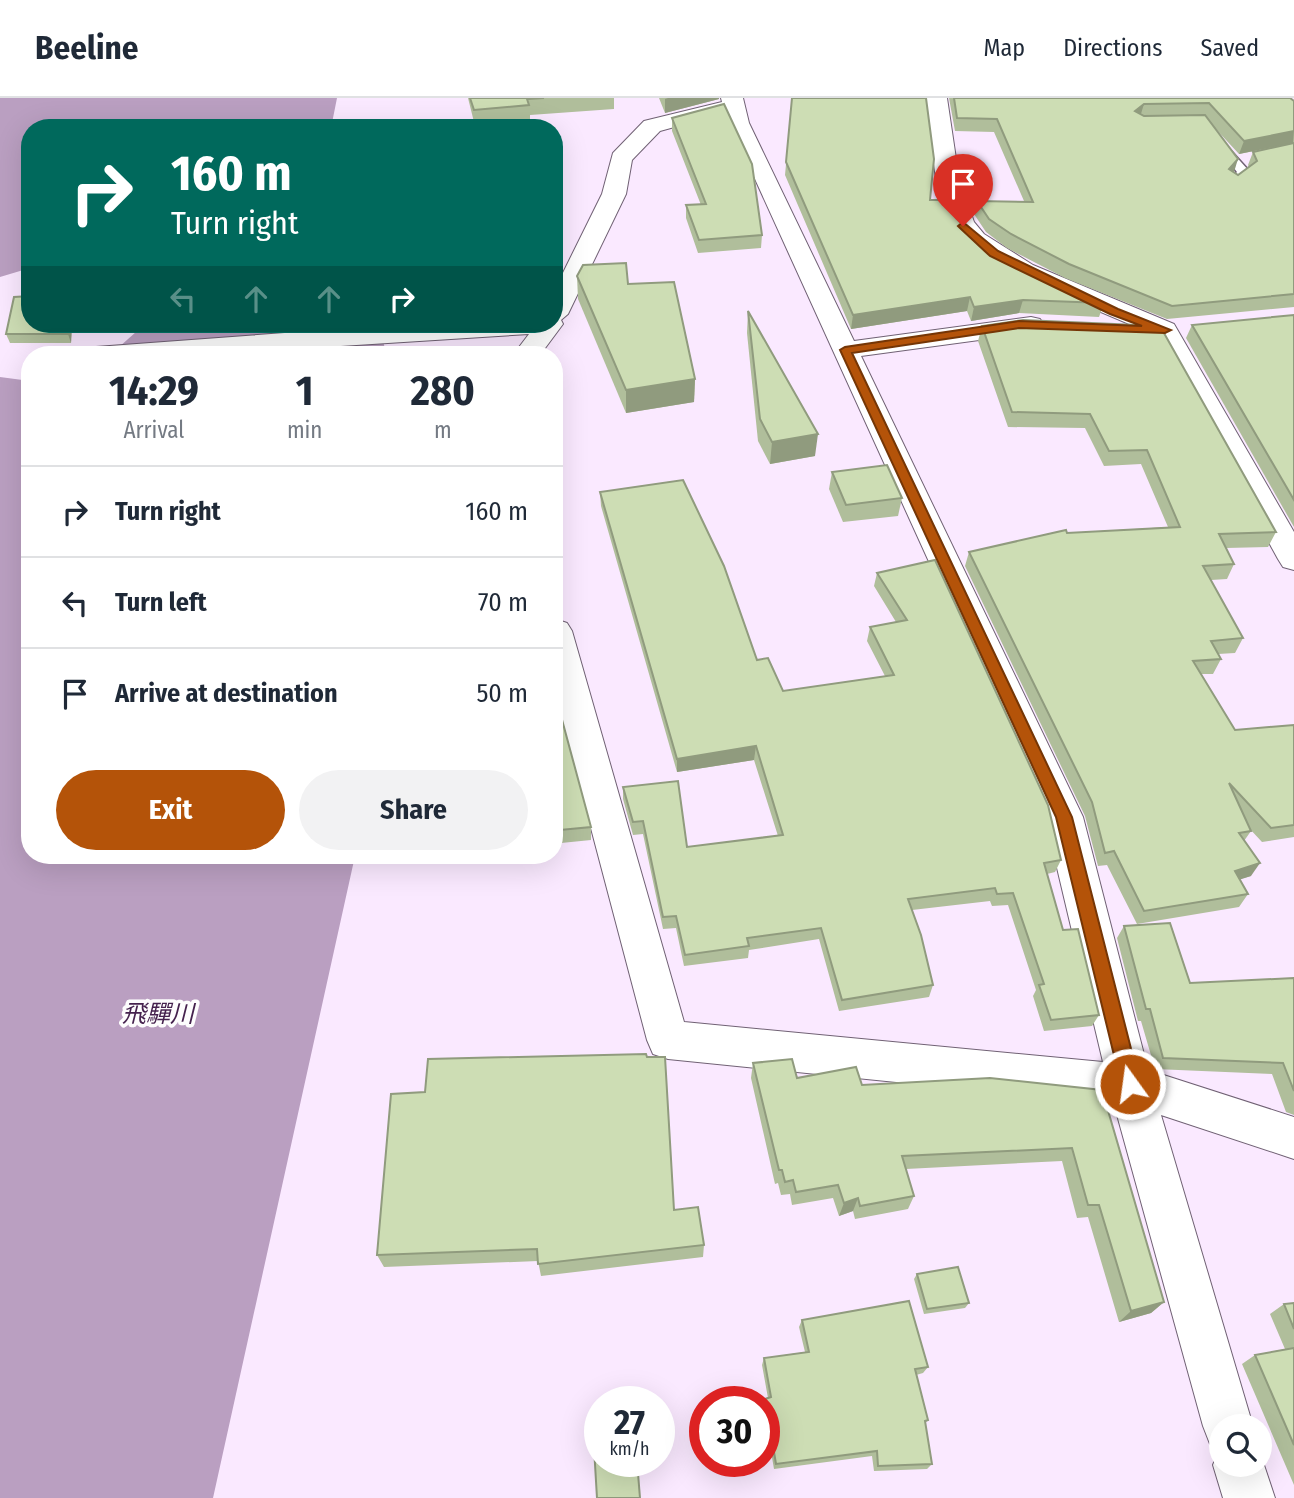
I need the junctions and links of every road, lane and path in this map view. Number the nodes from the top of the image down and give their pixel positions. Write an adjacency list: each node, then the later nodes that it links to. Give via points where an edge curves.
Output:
1 (936, 98): 6 (street, via 952,194 963,226 994,254 1114,312)
2 (732, 102): 5 (street, via 652,126 621,158 614,194); 9 (street)
3 (1212, 132): 4 (lane, via 1242,160 1244,172)
4 (1233, 182)
5 (563, 297)
6 (1178, 329): 9 (street, via 1019,324); 10 (street)
7 (389, 333): 8 (street)
8 (216, 346)
9 (845, 350): 12 (street, via 1064,817)
10 (1294, 559)
11 (563, 660): 12 (street, via 668,1040)
12 (1130, 1084): 13 (street); 14 (street)
13 (1294, 1138)
14 (1225, 1414)
15 (1243, 1477): 16 (street)
16 (1249, 1498)

